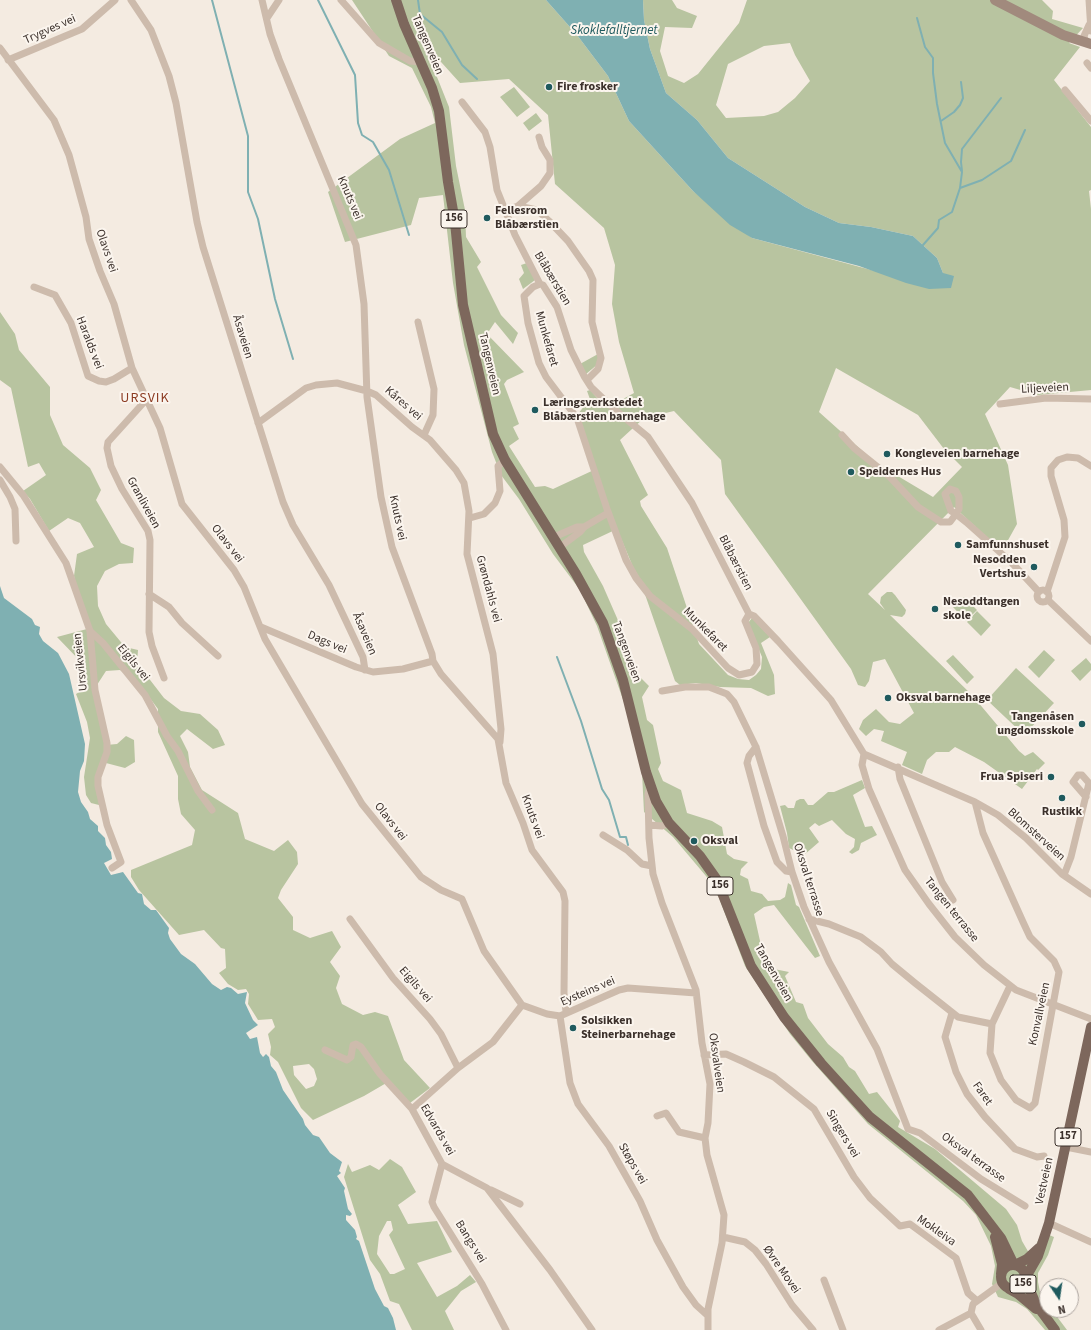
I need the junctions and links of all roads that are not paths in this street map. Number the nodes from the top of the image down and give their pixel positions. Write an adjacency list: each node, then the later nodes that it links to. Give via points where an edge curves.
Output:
1 (115, 0): 12 (street, Trygves vei, via 82,29)
2 (131, 0): 29 (street, Åsaveien, via 151,30 169,76 200,234)
3 (262, 0): 9 (street, Knuts vei)
4 (279, 0): 9 (street)
5 (341, 0): 13 (street, via 379,43 410,61)
6 (396, 0): 13 (main road, Tangenveien / 156)
7 (995, 0): 10 (main road, via 1031,17)
8 (1088, 0): 10 (street)
9 (267, 18): 25 (street, Knuts vei, via 279,59 356,245 364,304)
10 (1089, 36)
11 (0, 48): 12 (street, Olavs vei)
12 (8, 60): 23 (street, Olavs vei, via 54,120 65,144 86,217 89,239 114,304)
13 (420, 62): 32 (main road, Tangenveien / 156, via 436,100 442,125 459,278 468,330 490,424)
14 (1065, 90): 16 (street)
15 (462, 102): 19 (street, Blåbærstien, via 485,132 497,190)
16 (1091, 121)
17 (539, 137): 18 (street, via 550,160 550,173 541,186)
18 (518, 206): 19 (street); 24 (street, via 536,210 549,221 568,241 593,280 592,322 601,358 598,369)
19 (506, 210): 20 (street, Blåbærstien, via 514,235)
20 (540, 284): 24 (street, Blåbærstien, via 557,307 571,350); 36 (street, Munkefaret, via 524,296 539,363 546,377 577,418)
21 (34, 287): 23 (street, Haralds vei, via 55,295 71,323 88,376 106,382)
22 (418, 322): 30 (street, via 434,389 433,415)
23 (132, 368): 27 (street, Olavs vei)
24 (587, 380): 46 (street, Blåbærstien, via 613,408 648,437 673,472 701,520)
25 (367, 391): 29 (street, Kåres vei, via 337,383 306,388); 30 (street, Kåres vei, via 376,394 412,428); 51 (street, Knuts vei, via 386,523 392,547)
26 (1091, 399): 28 (street, Liljeveien, via 1046,398)
27 (146, 400): 44 (street, Granliveien, via 108,442 107,448 111,466 122,489 148,531); 47 (street, Olavs vei, via 160,428 182,504 234,570)
28 (1000, 404)
29 (258, 424): 52 (street, Åsaveien, via 289,517 329,585 363,656)
30 (424, 435): 37 (street, Kåres vei, via 446,457 462,479)
31 (842, 435): 42 (street, via 890,477 926,514 945,523 950,522 956,514)
32 (505, 460): 37 (street, via 498,466 500,491 495,503 484,514); 39 (main road, Tangenveien / 156)
33 (1091, 466): 43 (street, via 1078,458 1067,457 1058,460 1051,468 1064,520 1065,537)
34 (0, 467): 48 (street, Ursvikveien, via 23,495 66,563)
35 (0, 480): 40 (street, via 15,509)
36 (608, 513): 38 (street); 46 (street, Munkefaret, via 626,560 643,588 692,629 728,668 739,675 752,672 757,664 756,648 745,621)
37 (470, 518): 55 (street, Grøndahls vei, via 467,554 493,654 501,730)
38 (584, 527): 39 (street, via 577,527); 41 (street)
39 (554, 537): 41 (main road, Tangenveien / 156)
40 (16, 541)
41 (560, 546): 59 (main road, Tangenveien / 156, via 596,608 610,641 630,702)
42 (1039, 592): 43 (street); 45 (street, via 1039,600)
43 (1047, 592): 45 (street)
44 (149, 594): 50 (street, via 169,607 182,623); 53 (street, Granliveien, via 149,632)
45 (1048, 600): 49 (street)
46 (749, 614): 57 (street, Blåbærstien, via 778,641 831,700)
47 (260, 628): 52 (street, Dags vei); 76 (street, Olavs vei, via 362,804 421,877 440,890 462,899 484,951)
48 (90, 630): 62 (street, Eigils vei, via 137,684 198,791); 67 (street, Ursvikveien, via 95,690 108,743 98,777 98,786 107,825 121,862)
49 (1091, 641)
50 (218, 656)
51 (433, 661): 52 (street, Dags vei, via 386,672); 55 (street, Knuts vei, via 441,674)
52 (365, 670)
53 (164, 678)
54 (662, 691): 56 (street, Oksval terrasse, via 701,686 727,694 737,708)
55 (499, 742): 79 (street, Knuts vei, via 506,783 524,823 532,850 561,888 565,901)
56 (756, 747): 68 (street, Oksval terrasse); 68 (street, via 747,763 764,826 776,862 786,871)
57 (864, 754): 58 (street, Blomsterveien); 74 (street, Tangen terrasse, via 862,765 869,789 905,870 955,937)
58 (898, 768): 61 (street, Blomsterveien); 71 (street, via 900,779 942,882)
59 (650, 787): 63 (main road, Tangenveien / 156); 64 (street, Oksvalveien)
60 (1086, 798): 69 (street, via 1072,857)
61 (975, 802): 69 (street, Blomsterveien, via 1008,823); 77 (street, Konvallveien, via 983,833 1030,937 1057,966 1059,976)
62 (212, 810)
63 (669, 823): 64 (street, via 662,826); 90 (main road, Tangenveien / 156, via 700,856 717,880 751,966 784,1017 855,1102)
64 (649, 824): 66 (street, Oksvalveien)
65 (603, 835): 66 (street, via 627,850 642,864)
66 (652, 866): 75 (street, Oksvalveien, via 662,902)
67 (112, 868)
68 (792, 872): 73 (street, Oksval terrasse)
69 (1064, 875): 70 (street, Blomsterveien)
70 (1091, 894)
71 (953, 900)
72 (350, 919): 85 (street, Eigils vei, via 393,978 433,1024)
73 (809, 920): 78 (street, via 829,924 861,937); 88 (street, Oksval terrasse, via 877,1049)
74 (1010, 986): 77 (street, Tangen terrasse); 81 (street, Konvallveien)
75 (696, 993): 79 (street, Eysteins vei, via 628,988); 84 (street, Oksvalveien)
76 (522, 1005): 79 (street, Eysteins vei, via 547,1014); 85 (street, via 493,1042)
77 (1053, 1005): 80 (street, Tangen terrasse); 81 (street, Konvallveien, via 1035,1103 1030,1108 1016,1100 996,1072 990,1048)
78 (952, 1013): 81 (street, via 958,1017); 93 (street, Faret, via 945,1037 956,1072 967,1094 1015,1149 1037,1157)
79 (563, 1014): 112 (street, Støps vei, via 570,1083 578,1104 609,1146 683,1287)
80 (1091, 1019)
81 (992, 1024)
82 (1091, 1026): 91 (main road, Vestveien / 157)
83 (325, 1050): 86 (street, Edvards vei, via 349,1060 352,1045 358,1045)
84 (704, 1055): 89 (street, Oksvalveien, via 710,1084 710,1110); 99 (street, Singers vei, via 726,1054 744,1062 774,1077 814,1109 854,1177 881,1210 900,1226)
85 (458, 1068): 86 (street)
86 (412, 1109): 94 (street, Edvards vei)
87 (658, 1116): 89 (street, via 666,1113 679,1132)
88 (908, 1129): 90 (street); 97 (street, Oksval terrasse, via 927,1138 981,1179)
89 (705, 1138): 101 (street, Oksvalveien, via 707,1155 724,1215)
90 (898, 1140): 100 (main road, Tangenveien / 156, via 968,1194)
91 (1066, 1147): 92 (street); 98 (main road, Vestveien / 157)
92 (1091, 1152)
93 (1044, 1156)
94 (442, 1164): 95 (street, Edvards vei); 114 (street, Bangs vei, via 432,1202 482,1284)
95 (487, 1188): 96 (street); 115 (street, Edvards vei)
96 (520, 1204)
97 (1025, 1206)
98 (1049, 1223): 102 (street); 103 (main road, Vestveien / 157)
99 (904, 1224): 108 (street, Mokleiva, via 910,1224 956,1258 968,1293)
100 (992, 1228): 104 (main road, Tangenveien / 156, via 1001,1238); 107 (main road, Tangenveien / 156)
101 (722, 1237): 112 (street, Oksvalveien); 117 (street, Øvre Movei, via 744,1242 755,1250 792,1305)
102 (1091, 1242)
103 (1041, 1246): 104 (main road, Vestveien / 157, via 1027,1259); 105 (main road, Vestveien / 157)
104 (1015, 1265): 105 (main road, 156, via 1023,1270); 107 (main road, 156, via 1005,1268)
105 (1025, 1278): 107 (main road, 156, via 1020,1288); 109 (main road, 156, via 1030,1294)
106 (824, 1280): 118 (street)
107 (1004, 1282): 108 (street); 110 (main road, 156)
108 (976, 1300): 111 (street)
109 (1039, 1309)
110 (1039, 1312)
111 (971, 1313): 119 (street); 120 (street)
112 (707, 1315): 116 (street, Oksvalveien)
113 (1045, 1318): 121 (main road, 156)
114 (506, 1330)
115 (592, 1330)
116 (708, 1330)
117 (813, 1330)
118 (843, 1330)
119 (942, 1330)
120 (981, 1330)
121 (1055, 1330)

